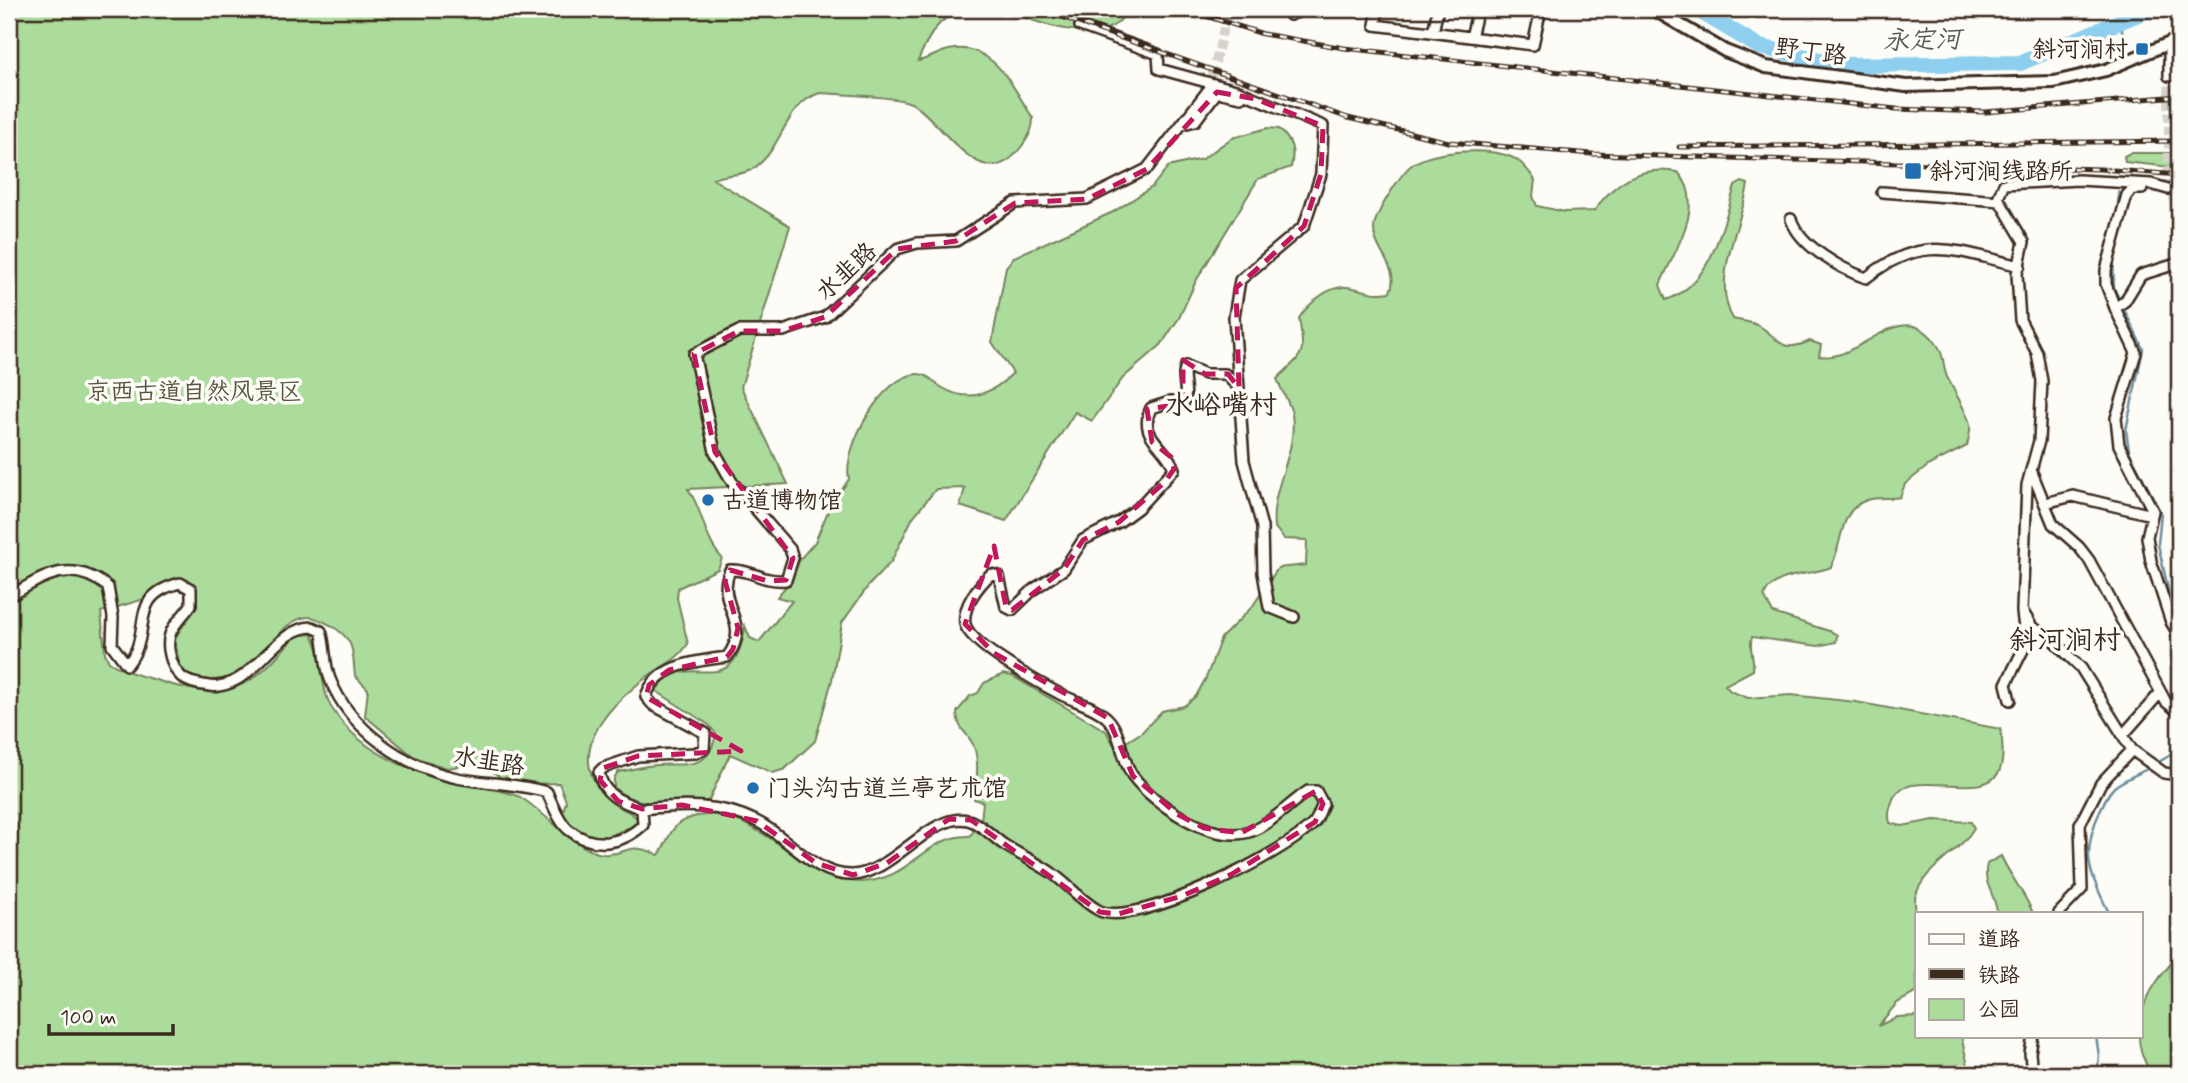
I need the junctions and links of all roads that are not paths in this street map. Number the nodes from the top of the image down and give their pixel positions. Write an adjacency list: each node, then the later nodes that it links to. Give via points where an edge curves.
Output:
1 (1305, 9): 7 (street)
2 (1378, 9): 9 (street, via 1375,25)
3 (1438, 9): 9 (street)
4 (1478, 9): 10 (street)
5 (1541, 9): 10 (street, via 1533,45)
6 (1653, 9): 11 (main road, 野丁路, via 1725,51 1766,67 1906,86 2054,82 2106,70)
7 (1290, 15)
8 (1080, 26): 14 (street, via 1158,54 1159,69)
9 (1433, 32): 10 (street)
10 (1471, 37)
11 (2174, 41): 12 (street)
12 (2169, 76)
13 (1209, 89): 15 (street, 水韭路)
14 (1256, 99): 15 (street, via 1217,92 1195,121); 22 (street, via 1323,126 1321,174 1304,226 1249,271 1236,288)
15 (1182, 125): 36 (street, 水韭路, via 1147,169 1087,199 1015,203 956,241 897,249 824,317 783,331 739,331 694,354 715,452 732,482 793,558 786,580 768,582 742,569 730,570 726,595 738,628 733,649 727,657 669,670 649,685 646,697 653,705 705,733 707,741 695,754 638,756 599,772 606,790 618,801)
16 (1882, 192): 17 (street)
17 (2000, 201): 20 (street, via 2024,242); 21 (street, via 2004,184 2078,180 2151,184 2164,189 2133,189 2127,195 2112,241 2106,284)
18 (1791, 219): 20 (street, via 1809,243 1866,278 1890,260 1930,248)
19 (2179, 263): 21 (street, via 2141,275)
20 (2020, 266): 23 (street, via 2020,320 2037,353 2042,381 2039,441)
21 (2119, 305): 25 (street, via 2136,353 2116,418 2119,445)
22 (1239, 388): 28 (street, via 1244,461 1262,527 1269,607); 36 (street, via 1225,374 1205,374 1186,366 1183,404 1170,402 1151,408 1147,416 1152,442 1171,457 1174,469 1165,482 1119,522 1083,540 1064,569 1012,610 1006,607 999,576 991,574 977,587 965,624 969,633 994,653 1108,718 1133,776 1177,814 1203,828 1223,834 1251,831 1308,791 1317,791 1323,804 1315,822 1276,850 1182,897 1118,914 1100,912 1049,871 971,820 949,820 887,863 853,875 825,868 757,821 724,810 682,805)
23 (2031, 470): 24 (street); 27 (street)
24 (2045, 503): 25 (street, via 2073,496); 30 (street, via 2053,524 2088,560)
25 (2152, 515): 29 (street, via 2147,537 2151,561)
26 (9, 597): 36 (street, 水韭路, via 64,569 93,575 108,587 112,645 127,665 135,656 148,600 160,588 180,583 191,589 191,605 170,628 172,664 179,676 190,682 217,687 250,672 294,631 312,626 321,631 330,678 343,700 372,737 395,753 457,778 525,785 547,792 567,829 597,844 619,840 643,825)
27 (2022, 610): 31 (street, via 2026,644 2008,676); 33 (street, via 2032,626 2081,668)
28 (1294, 617)
29 (2179, 635)
30 (2160, 693): 32 (street, via 2175,709); 33 (street)
31 (2010, 700)
32 (2179, 706)
33 (2123, 735): 34 (street)
34 (2132, 750): 35 (street, via 2164,773); 37 (street, via 2101,783 2080,824 2082,889)
35 (2179, 775)
36 (642, 809)
37 (2060, 912)
38 (2033, 1038): 39 (street)
39 (2032, 1074)

